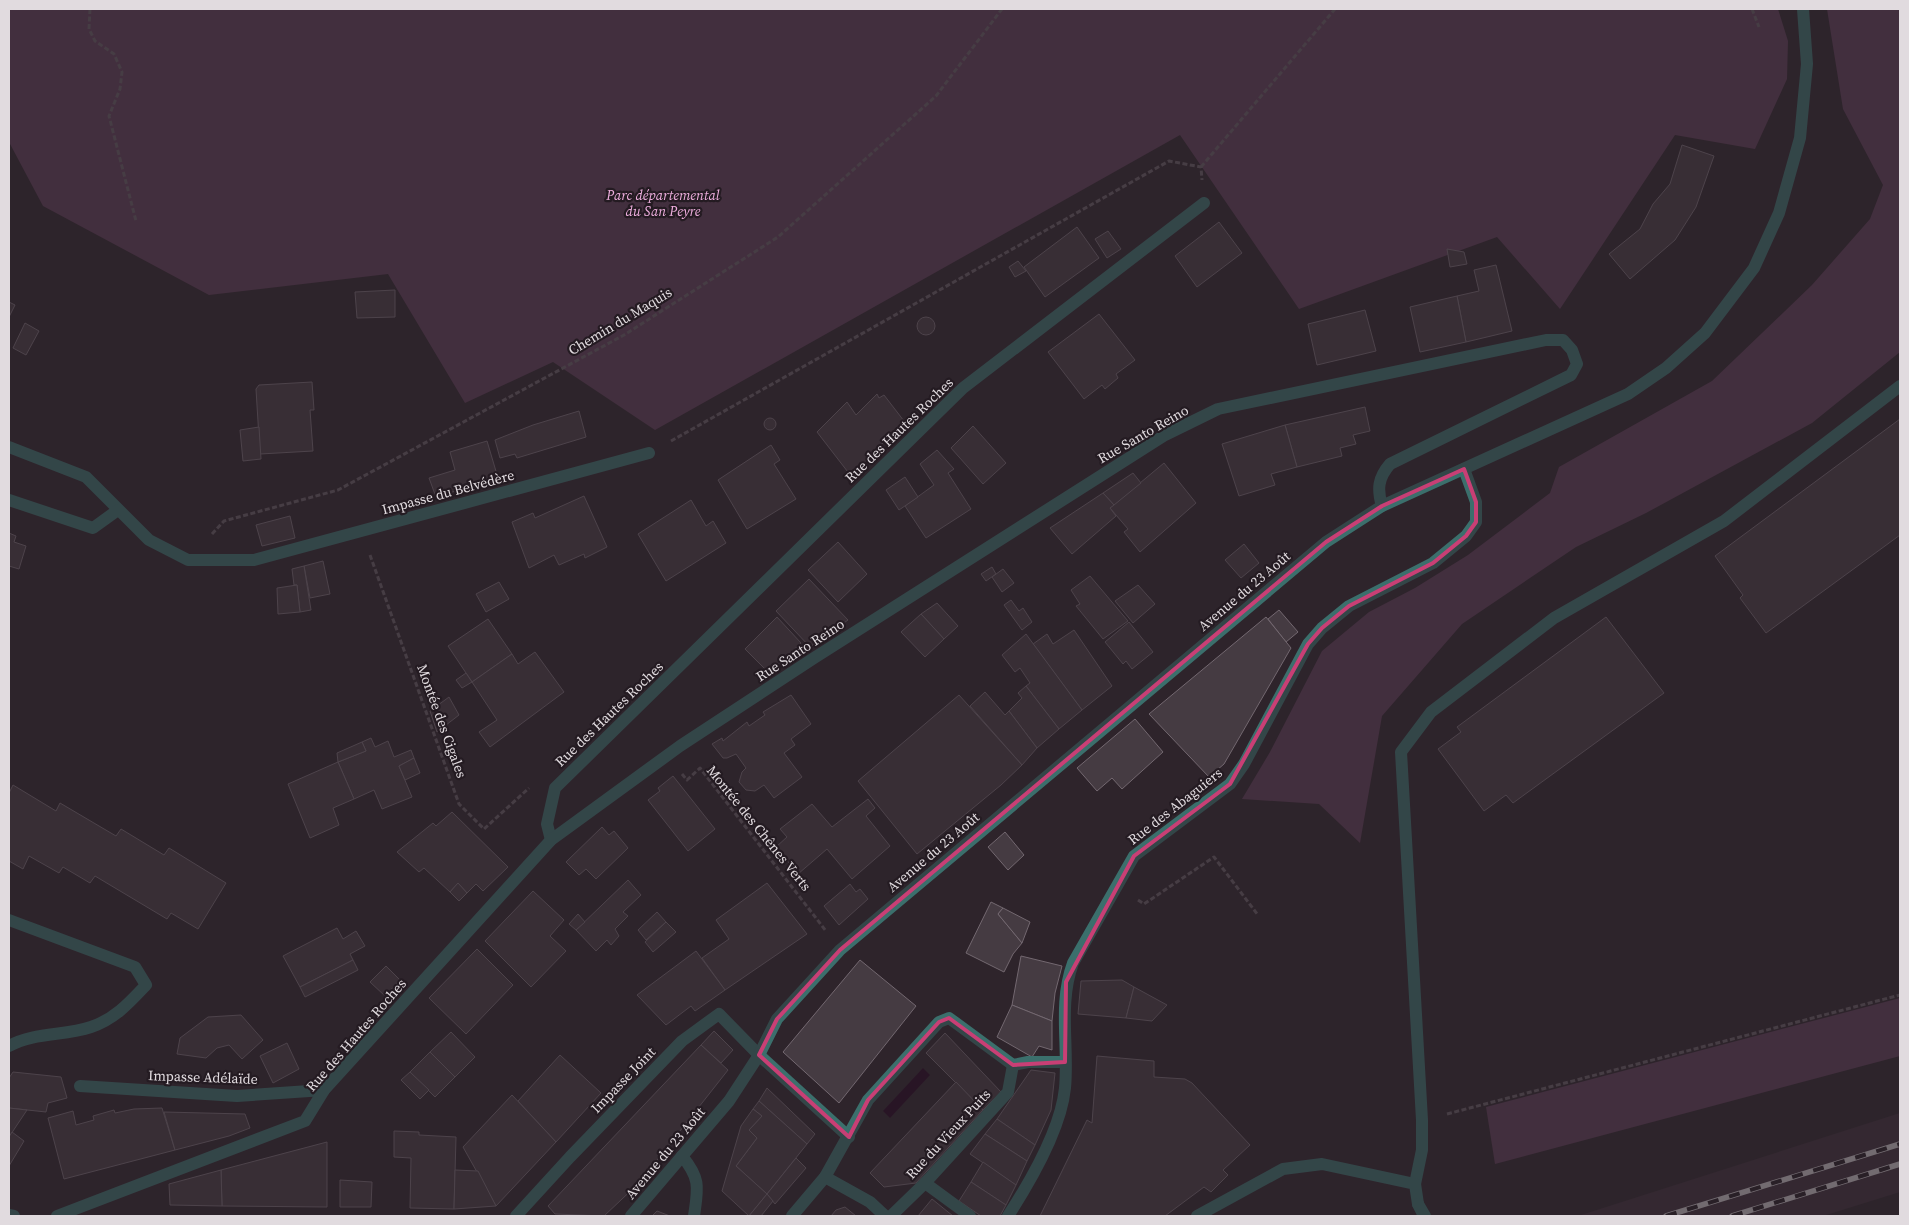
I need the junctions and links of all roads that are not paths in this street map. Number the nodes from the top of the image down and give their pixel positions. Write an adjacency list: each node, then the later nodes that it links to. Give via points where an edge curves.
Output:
1 (1802, 9): 6 (street, Avenue du 23 Août, via 1807,64 1800,138 1779,212 1754,268 1705,333 1666,368 1628,394)
2 (1204, 203): 10 (street, Rue des Hautes Roches, via 963,388 554,788 547,824)
3 (1900, 386): 22 (street, via 1724,521 1554,618 1431,712 1400,752 1422,1120 1422,1150)
4 (9, 448): 9 (street, via 86,478)
5 (649, 453): 9 (street, Impasse du Belvédère, via 254,560 188,560 149,540)
6 (1464, 469): 8 (street, Avenue du 23 Août); 14 (street, Rue des Abaguiers, via 1476,502 1476,522 1466,536 1433,563 1349,606 1322,628 1308,644 1230,784 1134,856 1073,963 1066,982)
7 (9, 500): 9 (street, via 93,528)
8 (1382, 506): 10 (street, Rue Santo Reino, via 1378,486 1390,464 1571,375 1577,364 1572,350 1562,340 1546,340 1218,408 1156,441 814,658 680,746); 13 (street, Avenue du 23 Août, via 1326,542 840,950 777,1018)
9 (118, 510)
10 (551, 840): 17 (street, Rue des Hautes Roches)
11 (9, 920): 12 (street, via 135,967 146,985 121,1012 91,1027 24,1038)
12 (9, 1046)
13 (760, 1055): 18 (street); 19 (street, Avenue du 23 Août, via 729,1101); 26 (street, Impasse Joint, via 719,1014 682,1041)
14 (1065, 1062): 15 (street); 33 (street, Rue des Abaguiers, via 1065,1089 1058,1117 1029,1183)
15 (1013, 1065): 18 (street, via 949,1018 939,1022 868,1100); 21 (street, Rue du Vieux Puits, via 1008,1092)
16 (80, 1086): 17 (street, Impasse Adélaïde, via 237,1096)
17 (324, 1090): 25 (street, Rue des Hautes Roches, via 305,1121)
18 (849, 1137): 20 (street)
19 (682, 1156): 27 (street, Avenue du 23 Août); 28 (street, via 695,1171 698,1189)
20 (825, 1178): 29 (street); 30 (street, via 870,1202)
21 (925, 1183): 31 (street, Rue du Vieux Puits); 32 (street)
22 (1415, 1184): 34 (street, via 1322,1164 1283,1170); 35 (street, via 1418,1204)
23 (9, 1215): 24 (street)
24 (14, 1216)
25 (57, 1216)
26 (516, 1216)
27 (631, 1216)
28 (694, 1216)
29 (792, 1216)
30 (885, 1216)
31 (891, 1216)
32 (970, 1216)
33 (1008, 1216)
34 (1197, 1216)
35 (1424, 1216)

